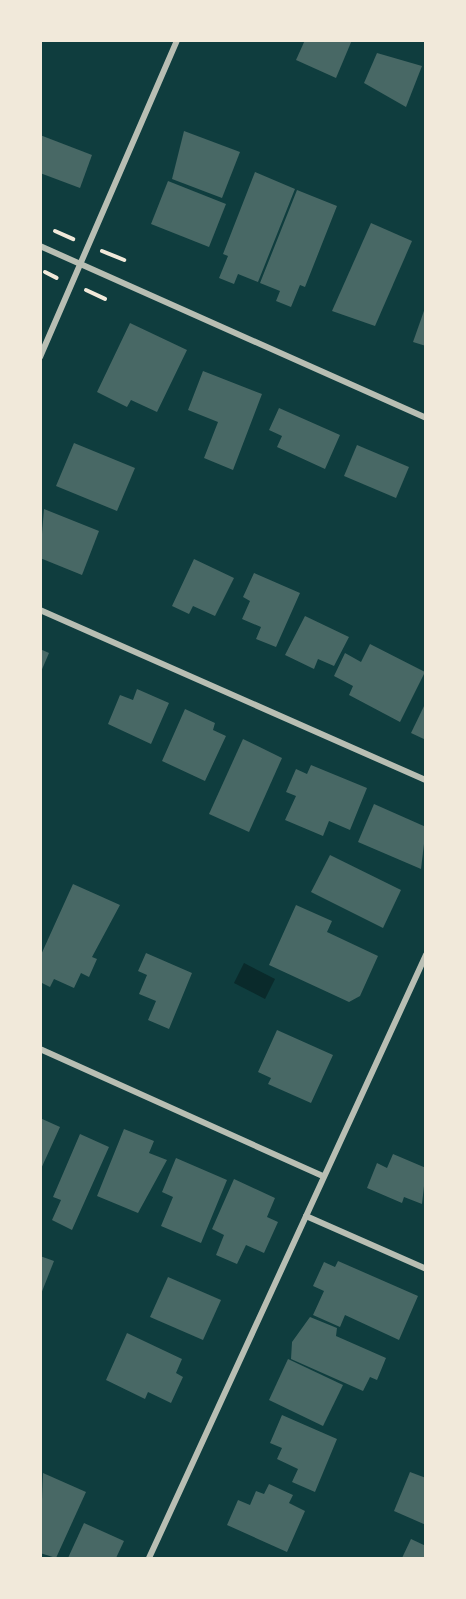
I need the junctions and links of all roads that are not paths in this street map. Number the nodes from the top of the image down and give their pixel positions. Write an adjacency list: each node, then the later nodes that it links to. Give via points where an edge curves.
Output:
1 (177, 40): 3 (street)
2 (40, 246): 3 (street)
3 (81, 264): 4 (street); 5 (street)
4 (40, 357)
5 (426, 417)
6 (40, 610): 7 (street)
7 (426, 780)
8 (426, 955): 10 (street)
9 (40, 1050): 10 (street)
10 (323, 1176): 11 (street)
11 (306, 1216): 12 (street); 13 (street)
12 (426, 1269)
13 (149, 1558)

